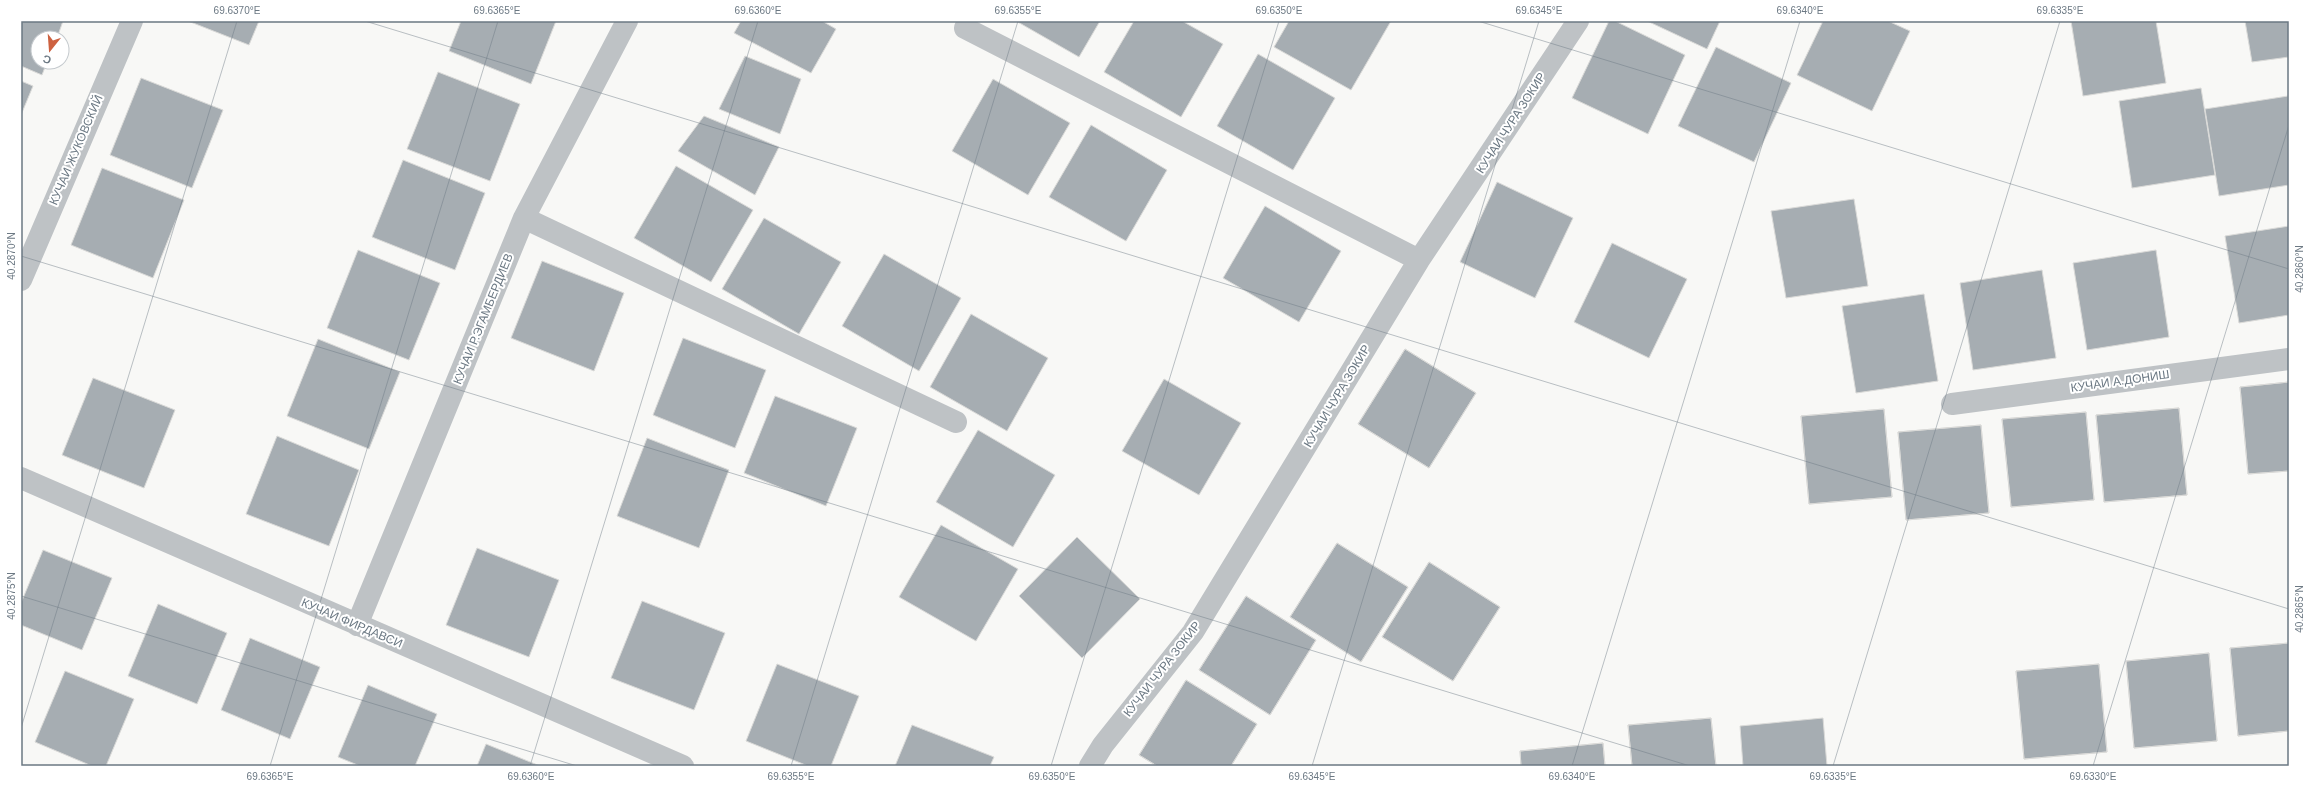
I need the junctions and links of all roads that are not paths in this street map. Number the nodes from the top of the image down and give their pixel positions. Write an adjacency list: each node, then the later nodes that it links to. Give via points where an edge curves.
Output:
1 (132, 21): 7 (street, КУЧАИ ЖУКОВСКИЙ)
2 (627, 21): 5 (street, КУЧАИ Р.ЭГАМБЕРДИЕВ)
3 (1578, 21): 6 (street, КУЧАИ ЧУРА ЗОКИР)
4 (965, 28): 6 (street)
5 (524, 218): 10 (street); 12 (street, КУЧАИ Р.ЭГАМБЕРДИЕВ)
6 (1419, 260): 14 (street, КУЧАИ ЧУРА ЗОКИР, via 1193,632 1103,745)
7 (21, 280)
8 (2289, 359): 9 (street, КУЧАИ А.ДОНИШ)
9 (1952, 404)
10 (956, 422)
11 (21, 478): 12 (street, КУЧАИ ФИРДАВСИ)
12 (357, 625): 13 (street, КУЧАИ ФИРДАВСИ)
13 (683, 766)
14 (1090, 766)

